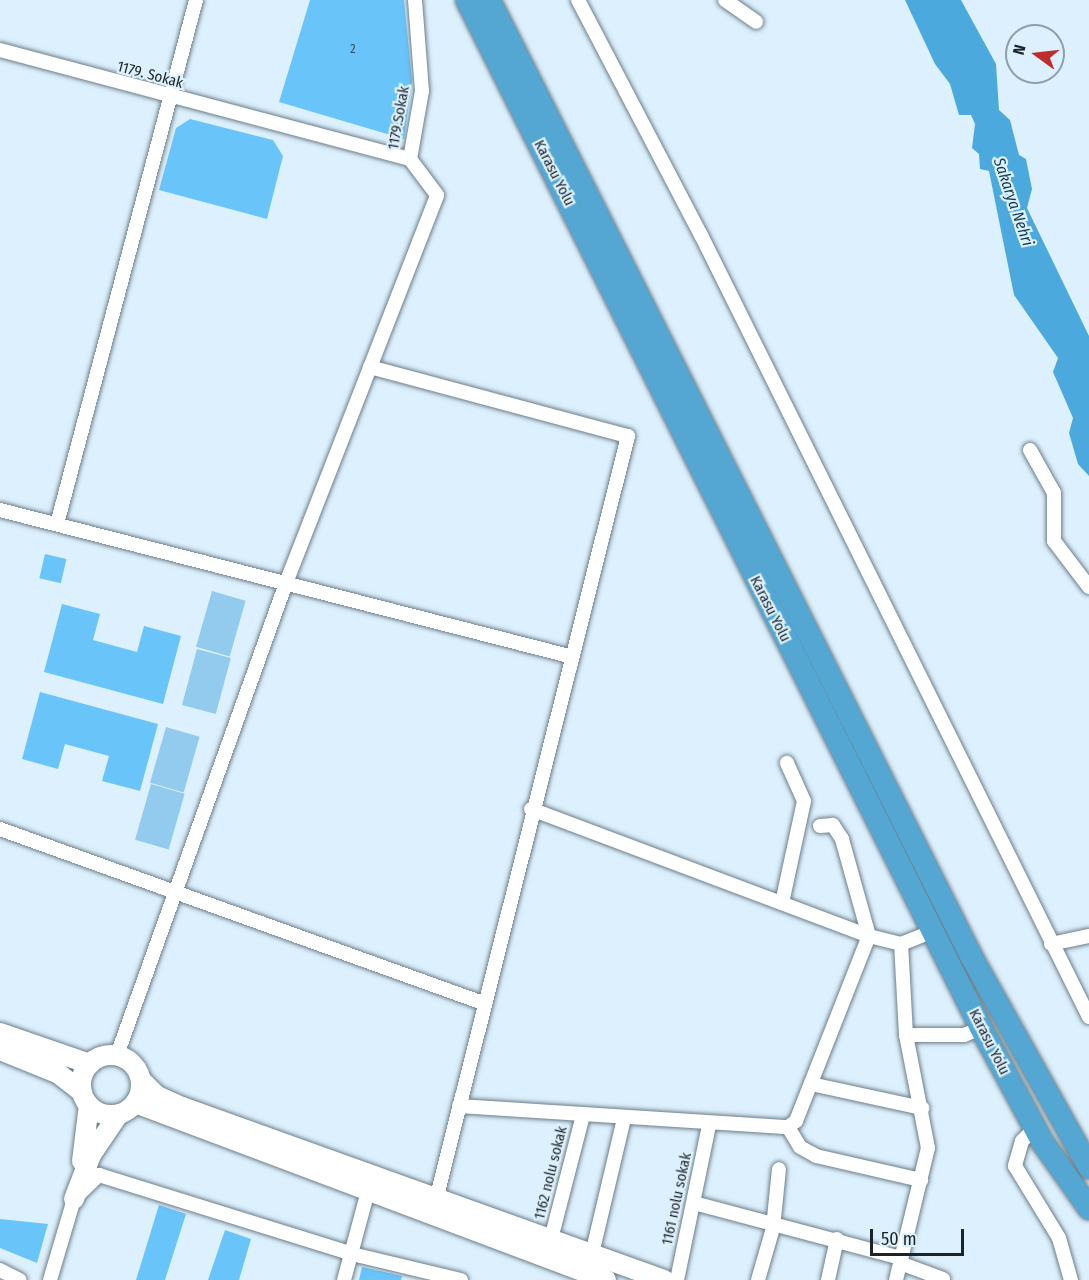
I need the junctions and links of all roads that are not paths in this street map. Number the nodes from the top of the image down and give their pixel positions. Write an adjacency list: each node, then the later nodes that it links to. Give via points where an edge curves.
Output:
1 (196, 0): 9 (street)
2 (415, 0): 11 (street, 1179.Sokak, via 422,91)
3 (467, 0): 25 (highway, Karasu Yolu)
4 (489, 0): 50 (highway, via 972,958)
5 (578, 0): 29 (street, via 701,235)
6 (725, 0): 7 (street)
7 (756, 22)
8 (0, 50): 9 (street, 1179. Sokak)
9 (170, 97): 10 (street, 1179. Sokak); 15 (street)
10 (292, 131): 11 (street, 1179.Sokak)
11 (410, 159): 12 (street, via 437,195)
12 (370, 367): 16 (street); 18 (street, via 628,436)
13 (1030, 450): 17 (street, via 1054,493 1054,541)
14 (0, 510): 15 (street)
15 (57, 524): 16 (street)
16 (286, 583): 18 (street); 23 (street)
17 (1089, 587)
18 (569, 656): 20 (street)
19 (787, 763): 24 (street, via 804,801)
20 (531, 809): 24 (street); 30 (street)
21 (820, 826): 26 (street, via 833,825 842,839)
22 (0, 829): 23 (street)
23 (175, 891): 30 (street); 36 (street)
24 (782, 903): 26 (street)
25 (933, 931): 28 (street); 32 (highway, Karasu Yolu)
26 (869, 936): 28 (street); 39 (street)
27 (1089, 936): 29 (street)
28 (901, 944): 34 (street)
29 (1051, 944): 31 (street)
30 (483, 1003): 42 (street)
31 (1089, 1017)
32 (981, 1028): 34 (street, via 964,1035); 49 (highway, Karasu Yolu)
33 (0, 1033): 37 (main road)
34 (906, 1035): 43 (street)
35 (0, 1050): 40 (main road, via 59,1074)
36 (117, 1055): 37 (main road); 38 (main road, via 136,1068)
37 (90, 1064): 40 (main road)
38 (141, 1080): 41 (main road); 55 (main road, via 157,1096 182,1107)
39 (811, 1084): 43 (street); 48 (street, via 796,1121)
40 (85, 1099): 44 (main road); 54 (main road)
41 (135, 1104): 44 (main road); 53 (main road)
42 (459, 1106): 45 (street); 55 (street)
43 (922, 1108): 52 (street, via 928,1148)
44 (118, 1115): 54 (main road, via 91,1155)
45 (583, 1115): 46 (street); 59 (street, 1162 nolu sokak)
46 (624, 1119): 47 (street); 62 (street)
47 (709, 1125): 48 (street); 56 (street, 1161 nolu sokak)
48 (788, 1127): 52 (street, via 800,1147 816,1156)
49 (1035, 1128): 57 (highway, Karasu Yolu); 77 (street, via 1022,1141 1015,1166 1059,1238)
50 (1089, 1167)
51 (779, 1168): 58 (street)
52 (921, 1180): 63 (street)
53 (368, 1191): 61 (street); 71 (main road)
54 (74, 1198): 61 (street, via 99,1175); 68 (street)
55 (436, 1200): 59 (main road)
56 (694, 1203): 58 (street); 73 (street, 1161 nolu sokak)
57 (1089, 1208)
58 (773, 1228): 60 (street); 74 (street)
59 (552, 1239): 62 (main road)
60 (837, 1239): 63 (street); 75 (street)
61 (352, 1254): 65 (street); 69 (street)
62 (592, 1254): 72 (main road)
63 (900, 1261): 66 (street); 76 (street)
64 (0, 1270): 67 (street)
65 (446, 1278): 70 (street)
66 (943, 1279)
67 (20, 1280)
68 (51, 1280)
69 (344, 1280)
70 (460, 1280)
71 (606, 1280)
72 (664, 1280)
73 (677, 1280)
74 (758, 1280)
75 (828, 1280)
76 (896, 1280)
77 (1071, 1280)

